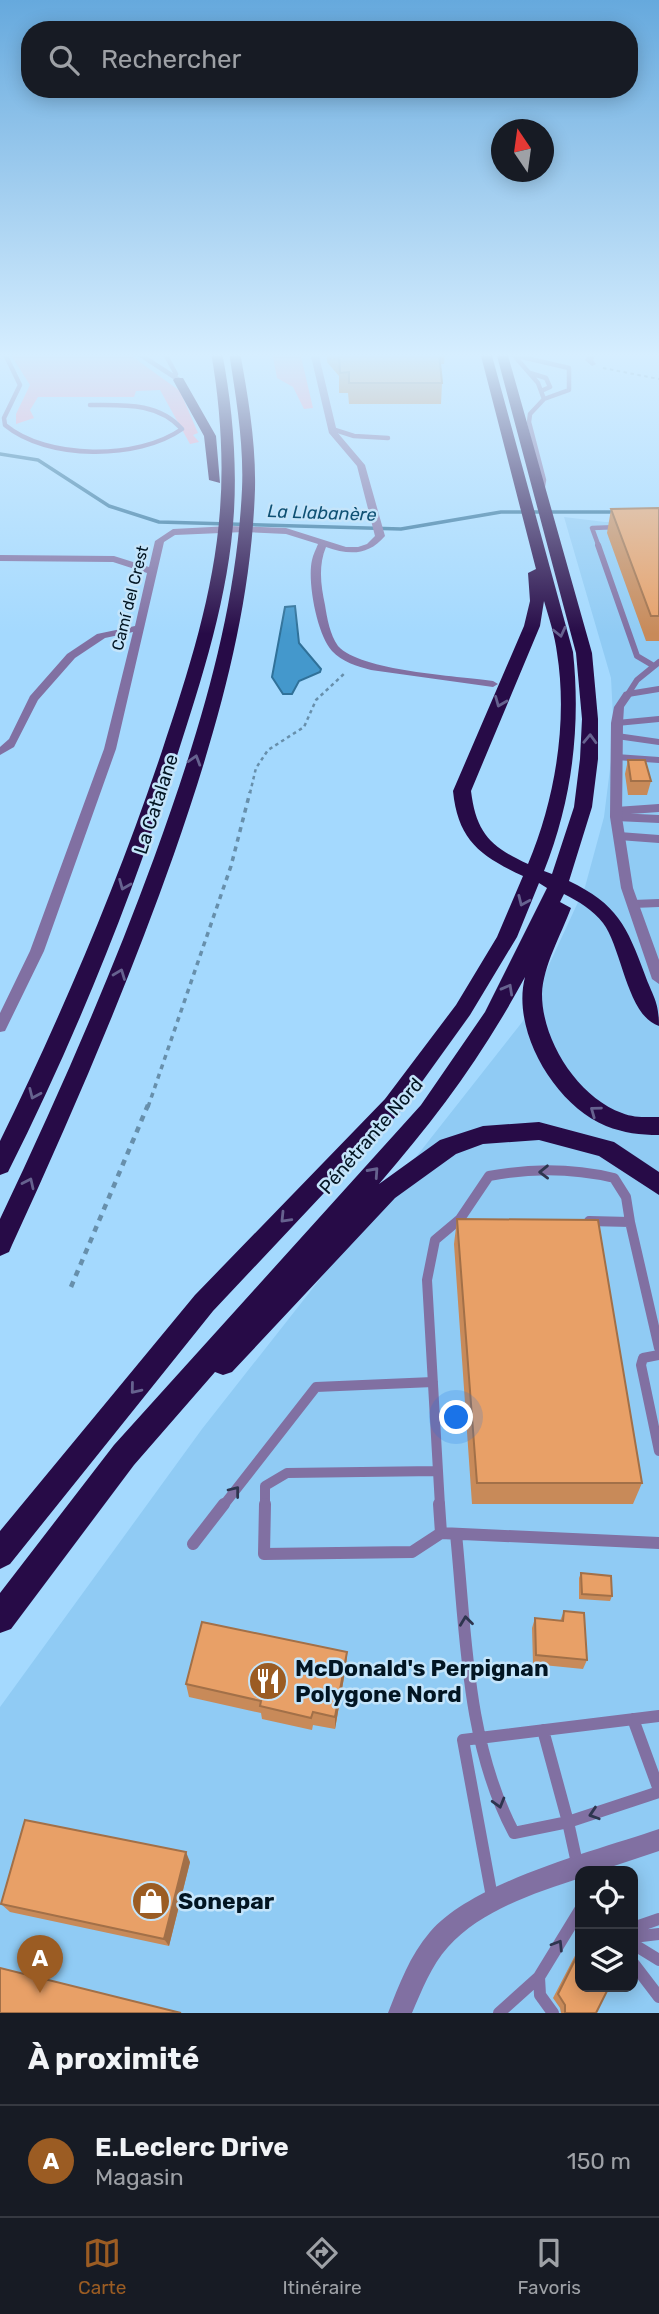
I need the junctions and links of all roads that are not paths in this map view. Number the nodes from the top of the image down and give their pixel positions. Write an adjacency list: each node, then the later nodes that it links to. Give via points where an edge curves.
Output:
1 (50, 446): 2 (lane, via 94,454)
2 (132, 446)
3 (212, 446): 11 (highway)
4 (224, 446): 11 (highway)
5 (245, 446): 45 (highway, La Catalane, one-way to 5, via 70,1096 119,976 176,823 214,700 247,537)
6 (345, 446): 13 (street, Camí del Crest, via 361,466 380,536 363,548)
7 (517, 446): 10 (highway)
8 (527, 446): 10 (highway)
9 (535, 446): 10 (lane, via 544,480)
10 (539, 509): 27 (highway, Pénétrante Nord, one-way to 10, via 590,719 584,653); 36 (highway, one-way to 36, via 532,626 462,791 464,820 476,840 597,905 618,930 644,1000); 56 (highway, Pénétrante Nord, one-way to 56, via 565,652 566,757 549,835 507,937 463,1010 393,1105 204,1303)
11 (221, 514): 39 (highway, La Catalane, one-way to 39, via 208,617 150,819 93,962)
12 (621, 527): 17 (lane, via 592,528 637,656)
13 (322, 545): 15 (street, Camí del Crest, via 291,531 173,532 160,541); 18 (street, via 316,561 324,629 340,652 371,667)
14 (0, 558): 15 (street, via 114,559)
15 (153, 572): 16 (street, Camí del Crest)
16 (139, 628): 24 (street, via 88,642 43,687 29,705 12,743); 37 (street, Camí del Crest, via 110,749 37,951)
17 (657, 664): 20 (lane)
18 (493, 684)
19 (659, 689): 20 (lane)
20 (628, 694): 22 (street, via 619,707)
21 (659, 719): 22 (lane)
22 (617, 730): 23 (lane); 25 (street)
23 (659, 742)
24 (0, 752)
25 (616, 757): 26 (lane); 29 (street)
26 (659, 760)
27 (583, 807): 38 (highway, one-way to 27, via 640,1130 604,1117 578,1098 541,1035 534,1014 532,992 565,896); 53 (highway, Pénétrante Nord, one-way to 27, via 124,1455 429,1111 493,1017 521,966 557,888)
28 (659, 808): 29 (lane)
29 (616, 814): 30 (lane); 31 (street)
30 (659, 818)
31 (619, 836): 32 (lane); 34 (street)
32 (659, 839)
33 (659, 903): 34 (lane)
34 (633, 904): 35 (street)
35 (659, 979)
36 (659, 1018)
37 (0, 1027)
38 (659, 1126)
39 (0, 1164)
40 (659, 1185): 53 (highway, via 606,1149 539,1131 483,1135 448,1147 387,1191)
41 (460, 1219): 42 (lane); 44 (lane, one-way to 41, via 626,1197 614,1178 589,1171 489,1176); 48 (lane, via 435,1240 427,1280)
42 (473, 1219)
43 (578, 1221): 44 (lane)
44 (630, 1222): 46 (lane)
45 (0, 1245)
46 (659, 1348)
47 (659, 1355): 49 (lane, via 643,1358 641,1365)
48 (433, 1382): 50 (lane); 55 (lane, one-way to 48, via 316,1387)
49 (659, 1451)
50 (437, 1471): 51 (lane); 51 (lane, via 287,1473 265,1486 264,1554 412,1552)
51 (441, 1533): 52 (lane)
52 (456, 1534): 54 (lane); 61 (lane, one-way to 52)
53 (55, 1543): 57 (highway, Pénétrante Nord)
54 (659, 1543)
55 (193, 1544)
56 (0, 1554)
57 (0, 1618)
58 (659, 1716): 59 (lane)
59 (633, 1719): 60 (lane); 62 (lane)
60 (543, 1730): 61 (lane); 63 (lane)
61 (481, 1738): 63 (lane, one-way to 63, via 503,1818 514,1833); 68 (lane, via 463,1740)
62 (659, 1791): 63 (lane, one-way to 63)
63 (568, 1822): 65 (lane)
64 (659, 1840): 66 (street)
65 (577, 1866)
66 (596, 1866)
67 (575, 1874): 68 (street)
68 (493, 1900): 79 (street, via 447,1930 418,1969)
69 (575, 1918): 77 (lane, one-way to 69)
70 (659, 1919): 71 (lane)
71 (638, 1926)
72 (659, 1934): 73 (lane)
73 (638, 1936)
74 (638, 1947): 75 (lane)
75 (659, 1960)
76 (638, 1970): 78 (lane)
77 (539, 1977): 80 (lane); 81 (lane, via 540,1995)
78 (659, 1997)
79 (400, 2013)
80 (499, 2013)
81 (553, 2013)

